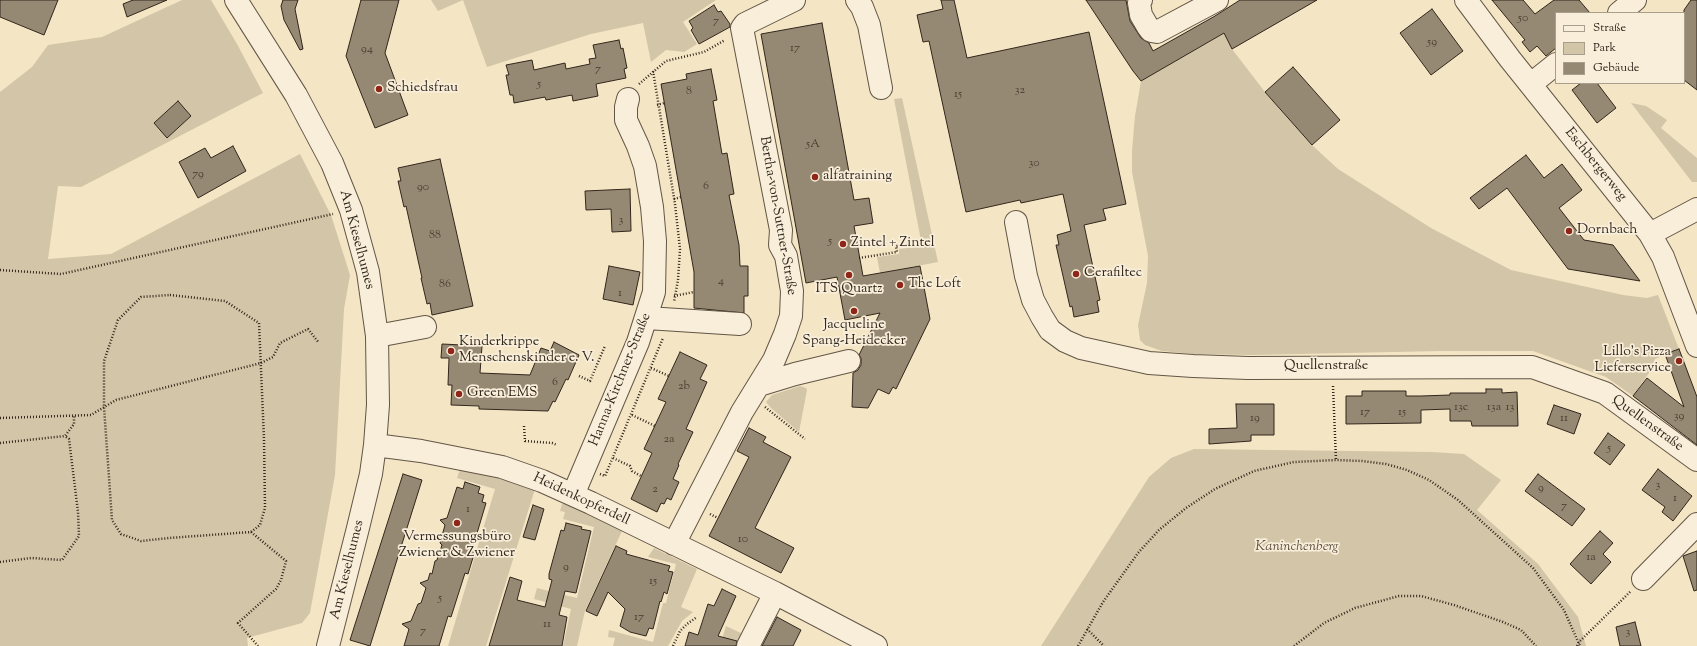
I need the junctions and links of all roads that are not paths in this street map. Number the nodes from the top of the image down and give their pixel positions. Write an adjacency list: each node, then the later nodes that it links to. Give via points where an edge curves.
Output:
1 (236, 0): 20 (street, Am Kieselhumes, via 296,96 332,163 351,210 368,272)
2 (794, 0): 23 (street, Bertha-von-Suttner-Straße, via 745,24 742,28 781,230 780,245 786,256 792,292 791,316)
3 (857, 0): 11 (street, via 869,25)
4 (1141, 0): 5 (street, via 1141,15 1148,27 1156,32)
5 (1216, 0)
6 (1466, 0): 10 (street, Eschbergerweg)
7 (1635, 0): 8 (street)
8 (1621, 12)
9 (1555, 65): 10 (street)
10 (1531, 84): 15 (street, Eschbergerweg)
11 (881, 88)
12 (628, 99): 17 (street, Hanna-Kirchner-Straße, via 626,120 646,169 654,230 654,292)
13 (1697, 210): 15 (street)
14 (1016, 222): 25 (street, Quellenstraße, via 1033,300 1050,330 1065,342 1081,348 1149,363 1248,368 1532,367 1605,393)
15 (1650, 234): 16 (street, Eschbergerweg)
16 (1690, 306): 21 (street, Eschbergerweg)
17 (647, 318): 18 (street); 26 (street, Hanna-Kirchner-Straße)
18 (740, 324)
19 (425, 327): 20 (street)
20 (377, 336): 24 (street, Am Kieselhumes, via 378,405)
21 (1697, 346)
22 (849, 361): 23 (street, via 795,374)
23 (759, 394): 28 (street, Bertha-von-Suttner-Straße, via 742,412)
24 (375, 445): 26 (street, Heidenkopferdell, via 502,467); 31 (street, Am Kieselhumes, via 362,513)
25 (1697, 460)
26 (573, 495): 28 (street, Heidenkopferdell)
27 (1697, 524): 29 (street)
28 (674, 544): 30 (street, Heidenkopferdell)
29 (1643, 579)
30 (775, 594): 32 (street); 33 (street, Heidenkopferdell)
31 (328, 646)
32 (748, 646)
33 (876, 646)

